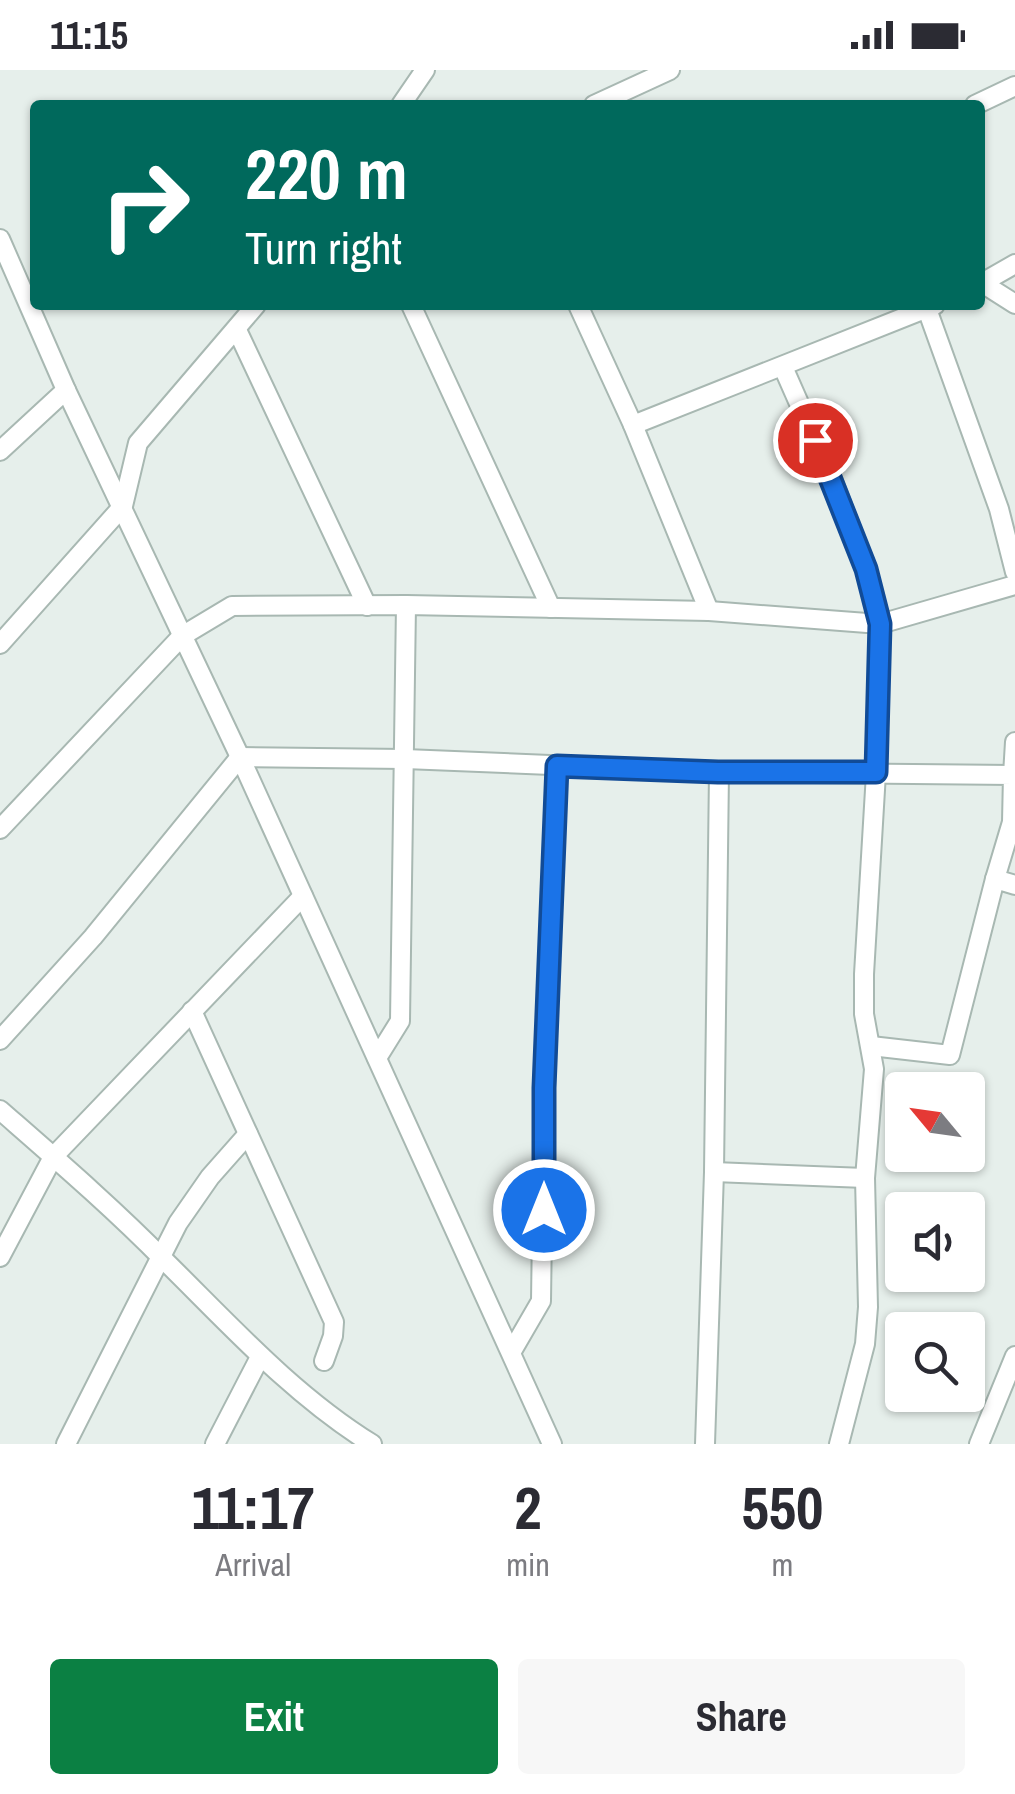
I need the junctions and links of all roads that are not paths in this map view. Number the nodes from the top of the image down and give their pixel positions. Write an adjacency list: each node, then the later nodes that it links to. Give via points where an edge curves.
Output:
1 (425, 70): 4 (street)
2 (670, 70): 5 (street)
3 (1015, 86): 6 (street)
4 (404, 100)
5 (605, 100)
6 (985, 100)
7 (1, 246): 19 (street)
8 (1015, 264): 9 (street)
9 (985, 282)
10 (985, 286): 11 (street)
11 (1015, 304)
12 (252, 310): 17 (street)
13 (413, 310): 27 (street)
14 (580, 310): 20 (street)
15 (924, 310): 18 (street)
16 (932, 310): 23 (street)
17 (237, 330): 22 (street, via 138,443); 26 (street)
18 (783, 367): 20 (street); 29 (street, via 866,569)
19 (66, 390): 21 (street); 22 (street)
20 (633, 425): 28 (street)
21 (0, 451)
22 (124, 506): 30 (street); 31 (street)
23 (1014, 562)
24 (1015, 586): 29 (street)
25 (406, 605): 26 (street); 27 (street); 34 (street)
26 (367, 606): 30 (street, via 232,606)
27 (551, 608): 28 (street)
28 (709, 611): 29 (street)
29 (880, 624): 37 (street)
30 (182, 636): 33 (street); 40 (street)
31 (0, 644)
32 (1015, 742): 38 (street)
33 (240, 756): 34 (street); 43 (street); 45 (street)
34 (405, 759): 35 (street); 47 (street, via 400,1021)
35 (557, 766): 36 (street); 55 (street, via 542,1301)
36 (718, 772): 37 (street); 51 (street)
37 (876, 772): 38 (street); 46 (street, via 864,974)
38 (1013, 775): 39 (street)
39 (1013, 823): 41 (street)
40 (0, 828)
41 (995, 878): 42 (street); 46 (street, via 950,1055)
42 (1015, 885)
43 (303, 896): 44 (street); 47 (street)
44 (192, 1011): 49 (street); 50 (street)
45 (0, 1040)
46 (871, 1046): 52 (street)
47 (378, 1058): 55 (street)
48 (0, 1110): 50 (street)
49 (248, 1134): 54 (street, via 178,1223); 58 (street, via 334,1322)
50 (53, 1157): 53 (street); 54 (street)
51 (714, 1172): 52 (street); 63 (street)
52 (865, 1178): 64 (street, via 868,1307)
53 (0, 1257)
54 (162, 1258): 57 (street); 59 (street)
55 (512, 1351): 62 (street)
56 (1015, 1356): 65 (street)
57 (260, 1357): 60 (street); 61 (street)
58 (324, 1361)
59 (66, 1444)
60 (214, 1444)
61 (372, 1444)
62 (552, 1444)
63 (705, 1444)
64 (839, 1444)
65 (978, 1444)

